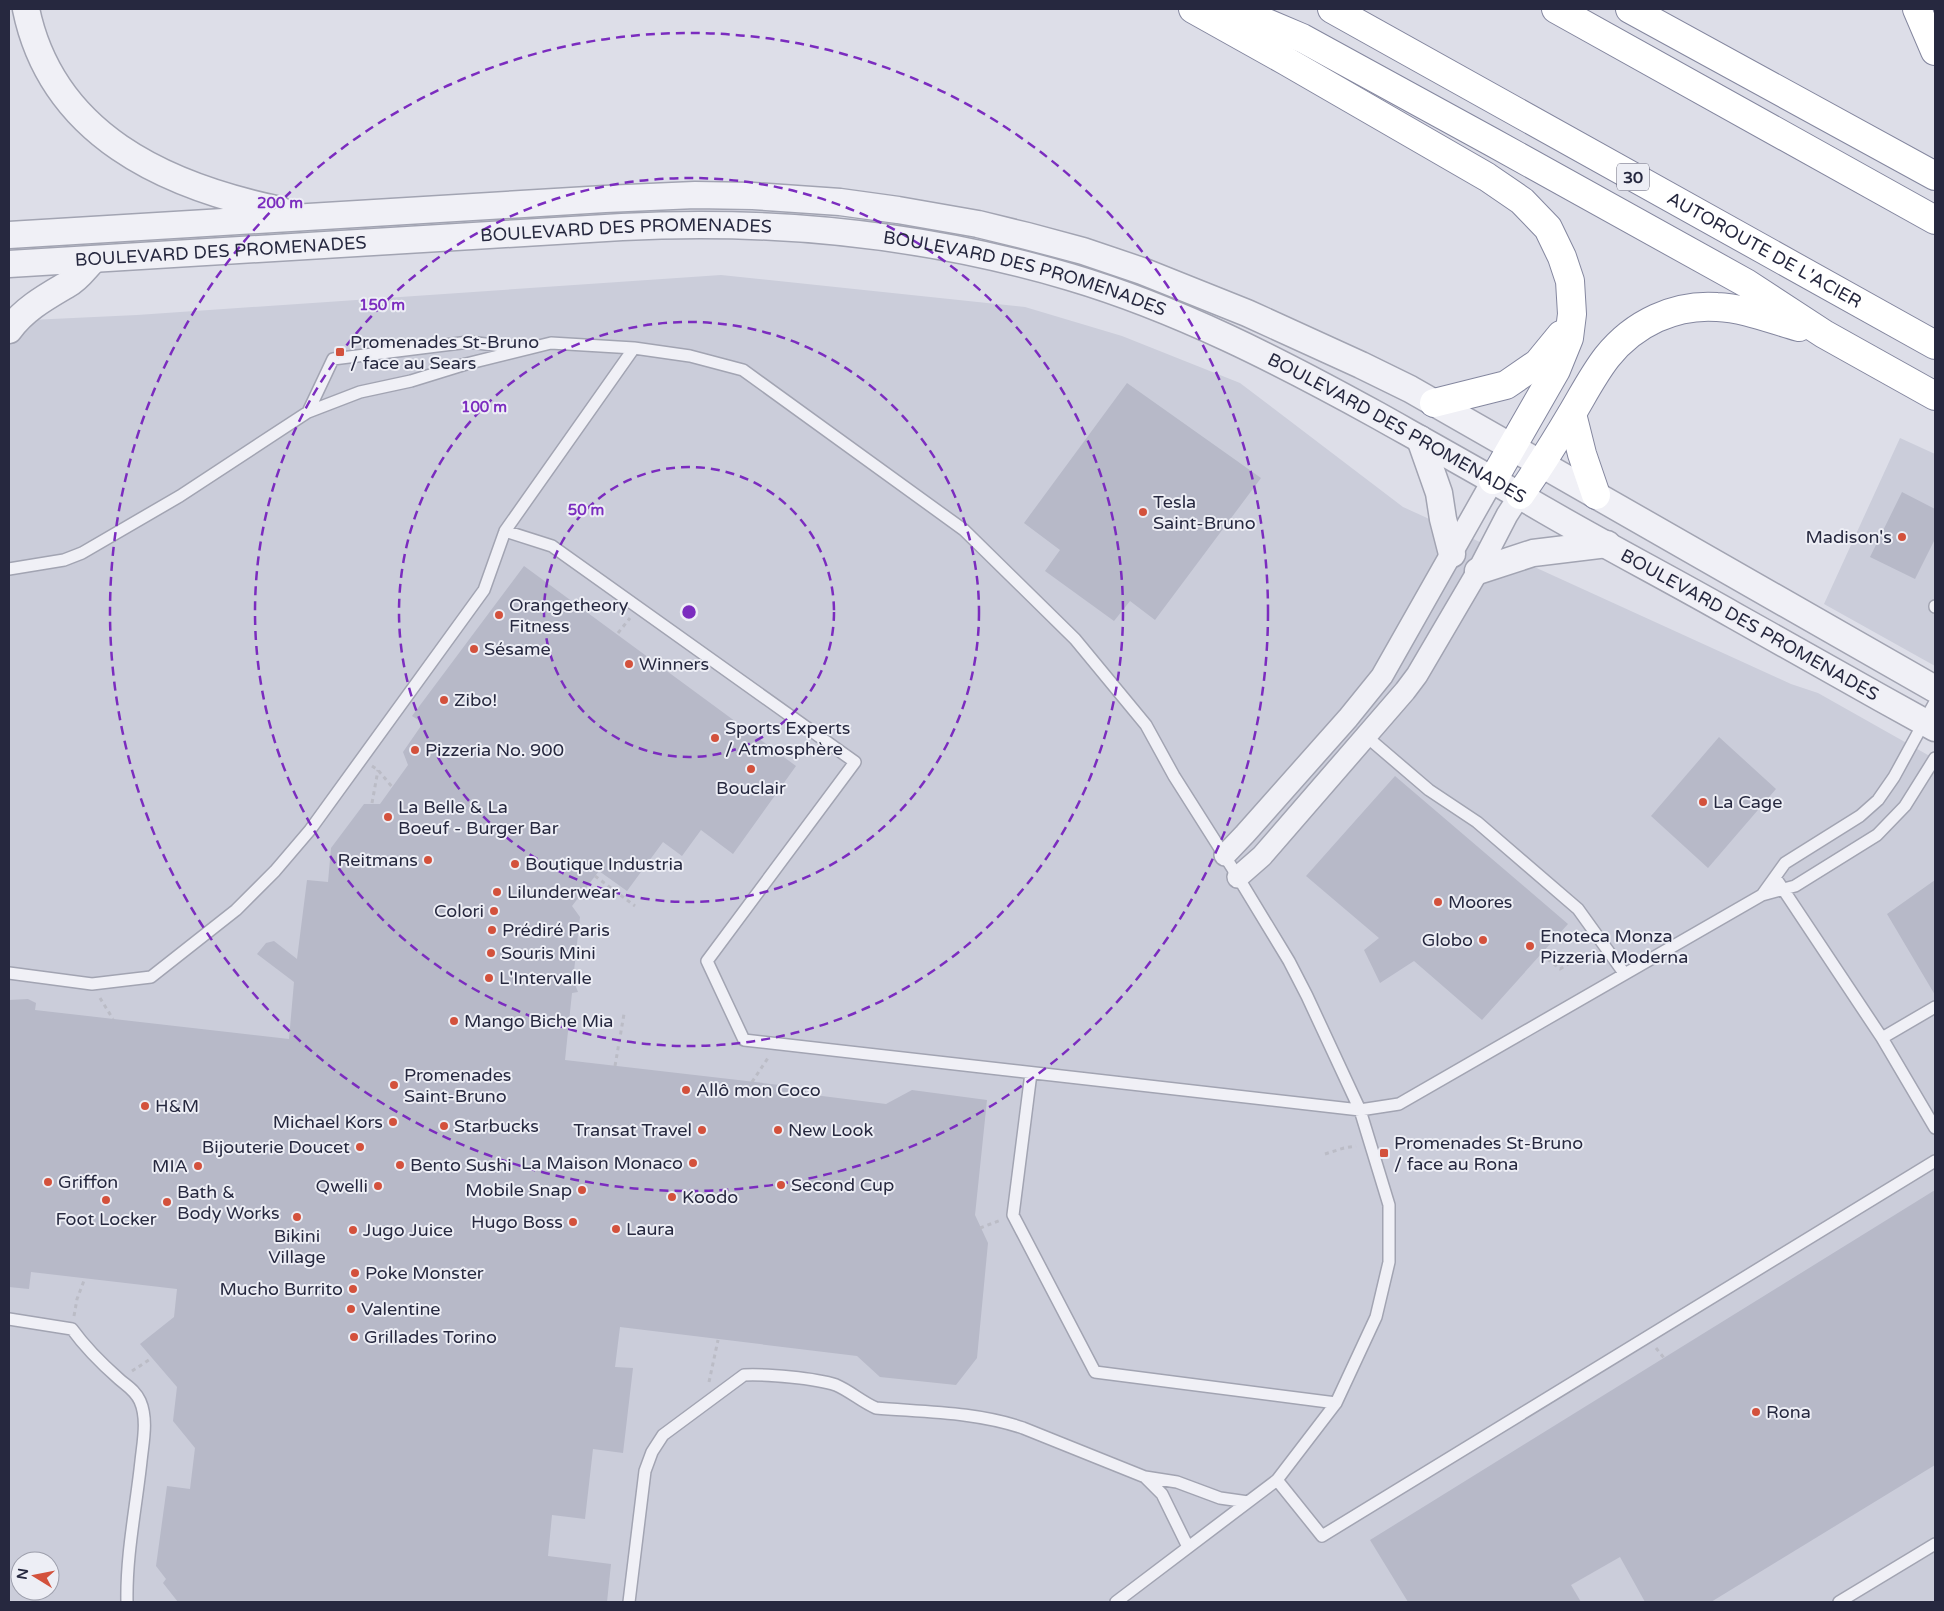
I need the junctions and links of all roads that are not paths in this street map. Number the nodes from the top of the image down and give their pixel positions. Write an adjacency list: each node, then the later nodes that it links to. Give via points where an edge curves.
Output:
1 (26, 9): 10 (street, via 40,53 55,83 103,136 157,170 195,187)
2 (1193, 9): 15 (highway, via 1435,146 1522,201 1548,228 1558,246 1570,281)
3 (1234, 9): 17 (highway, via 1302,38 1501,146 1746,283)
4 (1332, 9): 18 (highway, AUTOROUTE DE L'ACIER / 30)
5 (1556, 9): 11 (highway)
6 (1630, 9): 9 (highway)
7 (1917, 9): 8 (highway)
8 (1935, 51)
9 (1935, 176)
10 (312, 217): 12 (street, BOULEVARD DES PROMENADES); 22 (street, BOULEVARD DES PROMENADES, via 694,195 781,197 898,210 1027,236 1142,271 1326,348)
11 (1935, 220)
12 (9, 235)
13 (94, 259): 14 (street, BOULEVARD DES PROMENADES); 16 (street, via 70,284 38,302); 25 (street, BOULEVARD DES PROMENADES, via 660,225 767,226 876,236 1011,262 1069,277 1149,304 1254,350)
14 (9, 264)
15 (1572, 314): 22 (highway, via 1549,352 1515,379 1494,388); 26 (highway, via 1569,338 1561,360)
16 (9, 330)
17 (1824, 334): 21 (highway); 24 (highway, via 1731,308 1695,307 1668,313 1645,324 1615,348)
18 (1935, 345)
19 (634, 348): 20 (lane, via 551,343); 31 (lane); 40 (lane, via 690,356 744,370 964,530 1076,639 1118,689 1146,725 1174,776)
20 (528, 350): 23 (lane, via 360,392); 23 (lane, via 469,342 333,359)
21 (1935, 396)
22 (1434, 402): 26 (street, BOULEVARD DES PROMENADES)
23 (308, 412): 34 (lane, via 180,496 82,553 64,560)
24 (1572, 414): 27 (highway); 30 (highway)
25 (1420, 439): 28 (street, BOULEVARD DES PROMENADES); 33 (street, via 1439,493)
26 (1512, 446): 27 (street, BOULEVARD DES PROMENADES); 28 (highway)
27 (1541, 464): 29 (highway); 30 (street, BOULEVARD DES PROMENADES)
28 (1493, 480): 29 (street, BOULEVARD DES PROMENADES); 33 (street)
29 (1520, 495): 32 (street, BOULEVARD DES PROMENADES); 35 (street)
30 (1596, 495): 36 (street, BOULEVARD DES PROMENADES)
31 (505, 531): 45 (lane, via 484,590 310,830 236,910 151,977 92,984); 49 (lane, via 552,546 855,762 707,961 744,1040)
32 (1607, 544): 35 (street, via 1534,553); 37 (street, BOULEVARD DES PROMENADES)
33 (1452, 554): 40 (street, via 1382,676)
34 (9, 569)
35 (1478, 572): 38 (street, via 1417,675)
36 (1935, 689)
37 (1932, 718): 42 (lane, via 1878,800 1860,816 1785,863)
38 (1367, 737): 41 (street, via 1262,856); 46 (lane, via 1429,790 1477,822 1578,909)
39 (1935, 758): 43 (lane, via 1905,806 1878,835 1795,886)
40 (1225, 854): 41 (lane)
41 (1238, 877): 50 (lane, via 1289,961)
42 (1775, 877): 43 (lane); 44 (lane)
43 (1782, 889): 44 (lane); 48 (lane)
44 (1762, 895): 46 (lane)
45 (9, 973)
46 (1624, 973): 50 (lane, via 1399,1104)
47 (1935, 1007): 48 (lane)
48 (1882, 1038): 51 (lane)
49 (1031, 1073): 50 (lane); 54 (lane, via 1013,1215 1096,1372)
50 (1360, 1110): 54 (lane, via 1389,1205 1389,1262 1376,1317)
51 (1935, 1128)
52 (1935, 1161): 56 (lane, via 1322,1536)
53 (9, 1320): 60 (lane, via 72,1329 140,1401 144,1427 127,1577)
54 (1336, 1403): 56 (lane)
55 (1145, 1477): 57 (lane, via 1177,1482 1220,1498); 59 (lane, via 1162,1494); 61 (lane, via 1006,1422 876,1408 836,1386 760,1374 744,1376 663,1435 652,1452 645,1472)
56 (1277, 1480): 57 (lane)
57 (1248, 1502): 59 (lane)
58 (1935, 1544): 63 (lane)
59 (1188, 1547): 62 (lane)
60 (128, 1602)
61 (629, 1602)
62 (1116, 1602)
63 (1839, 1602)

